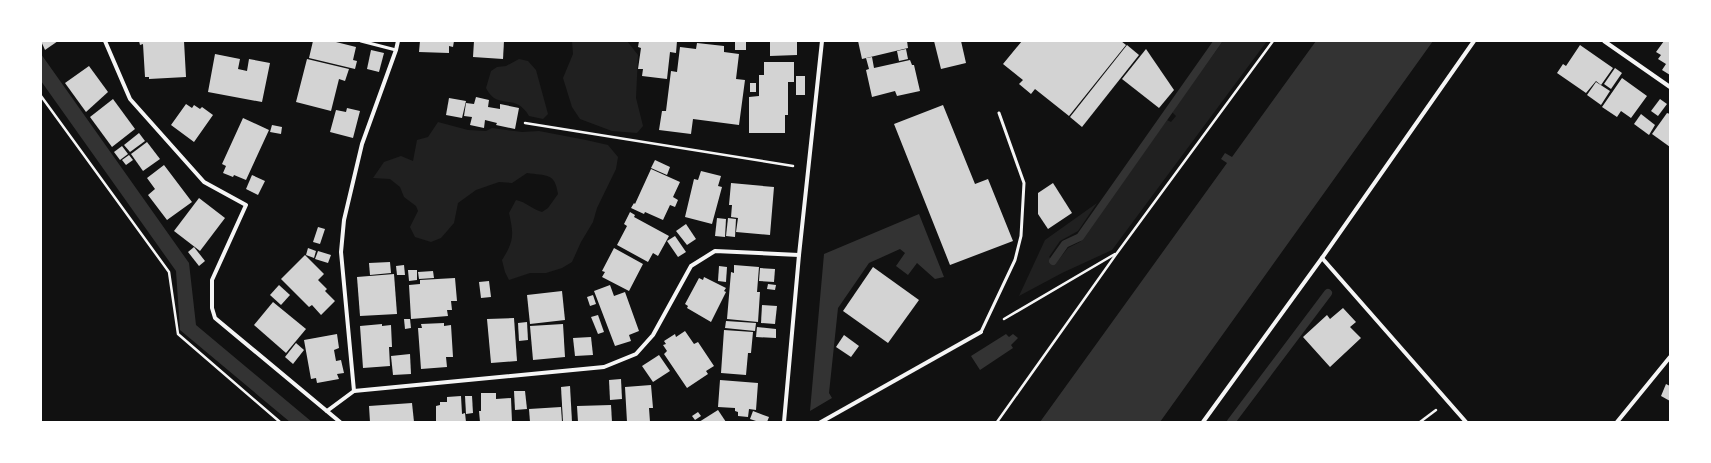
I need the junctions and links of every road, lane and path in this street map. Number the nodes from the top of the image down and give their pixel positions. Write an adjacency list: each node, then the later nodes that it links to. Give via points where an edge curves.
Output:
1 (105, 41): 20 (street, via 130,99 204,182 246,205 212,280 212,308 215,318)
2 (361, 41): 8 (lane)
3 (398, 41): 8 (street)
4 (822, 41): 13 (street)
5 (1273, 41): 14 (path)
6 (1474, 41): 16 (street)
7 (1604, 41): 9 (street)
8 (396, 50): 19 (street, via 362,144 344,220 341,252)
9 (1670, 87)
10 (41, 96): 21 (path, via 169,272 178,334)
11 (999, 112): 17 (lane, via 1024,183 1022,236 1015,260)
12 (525, 123): 13 (path)
13 (808, 169): 15 (street)
14 (1117, 253): 17 (path); 25 (path)
15 (799, 255): 19 (street, via 715,251 691,266 653,335 636,354 604,367); 23 (street)
16 (1322, 258): 26 (street); 27 (street)
17 (981, 332): 24 (street)
18 (1670, 357): 28 (street)
19 (354, 391): 20 (street)
20 (327, 411): 22 (street)
21 (280, 422)
22 (340, 422)
23 (784, 422)
24 (820, 422)
25 (997, 422)
26 (1203, 422)
27 (1466, 422)
28 (1617, 422)

